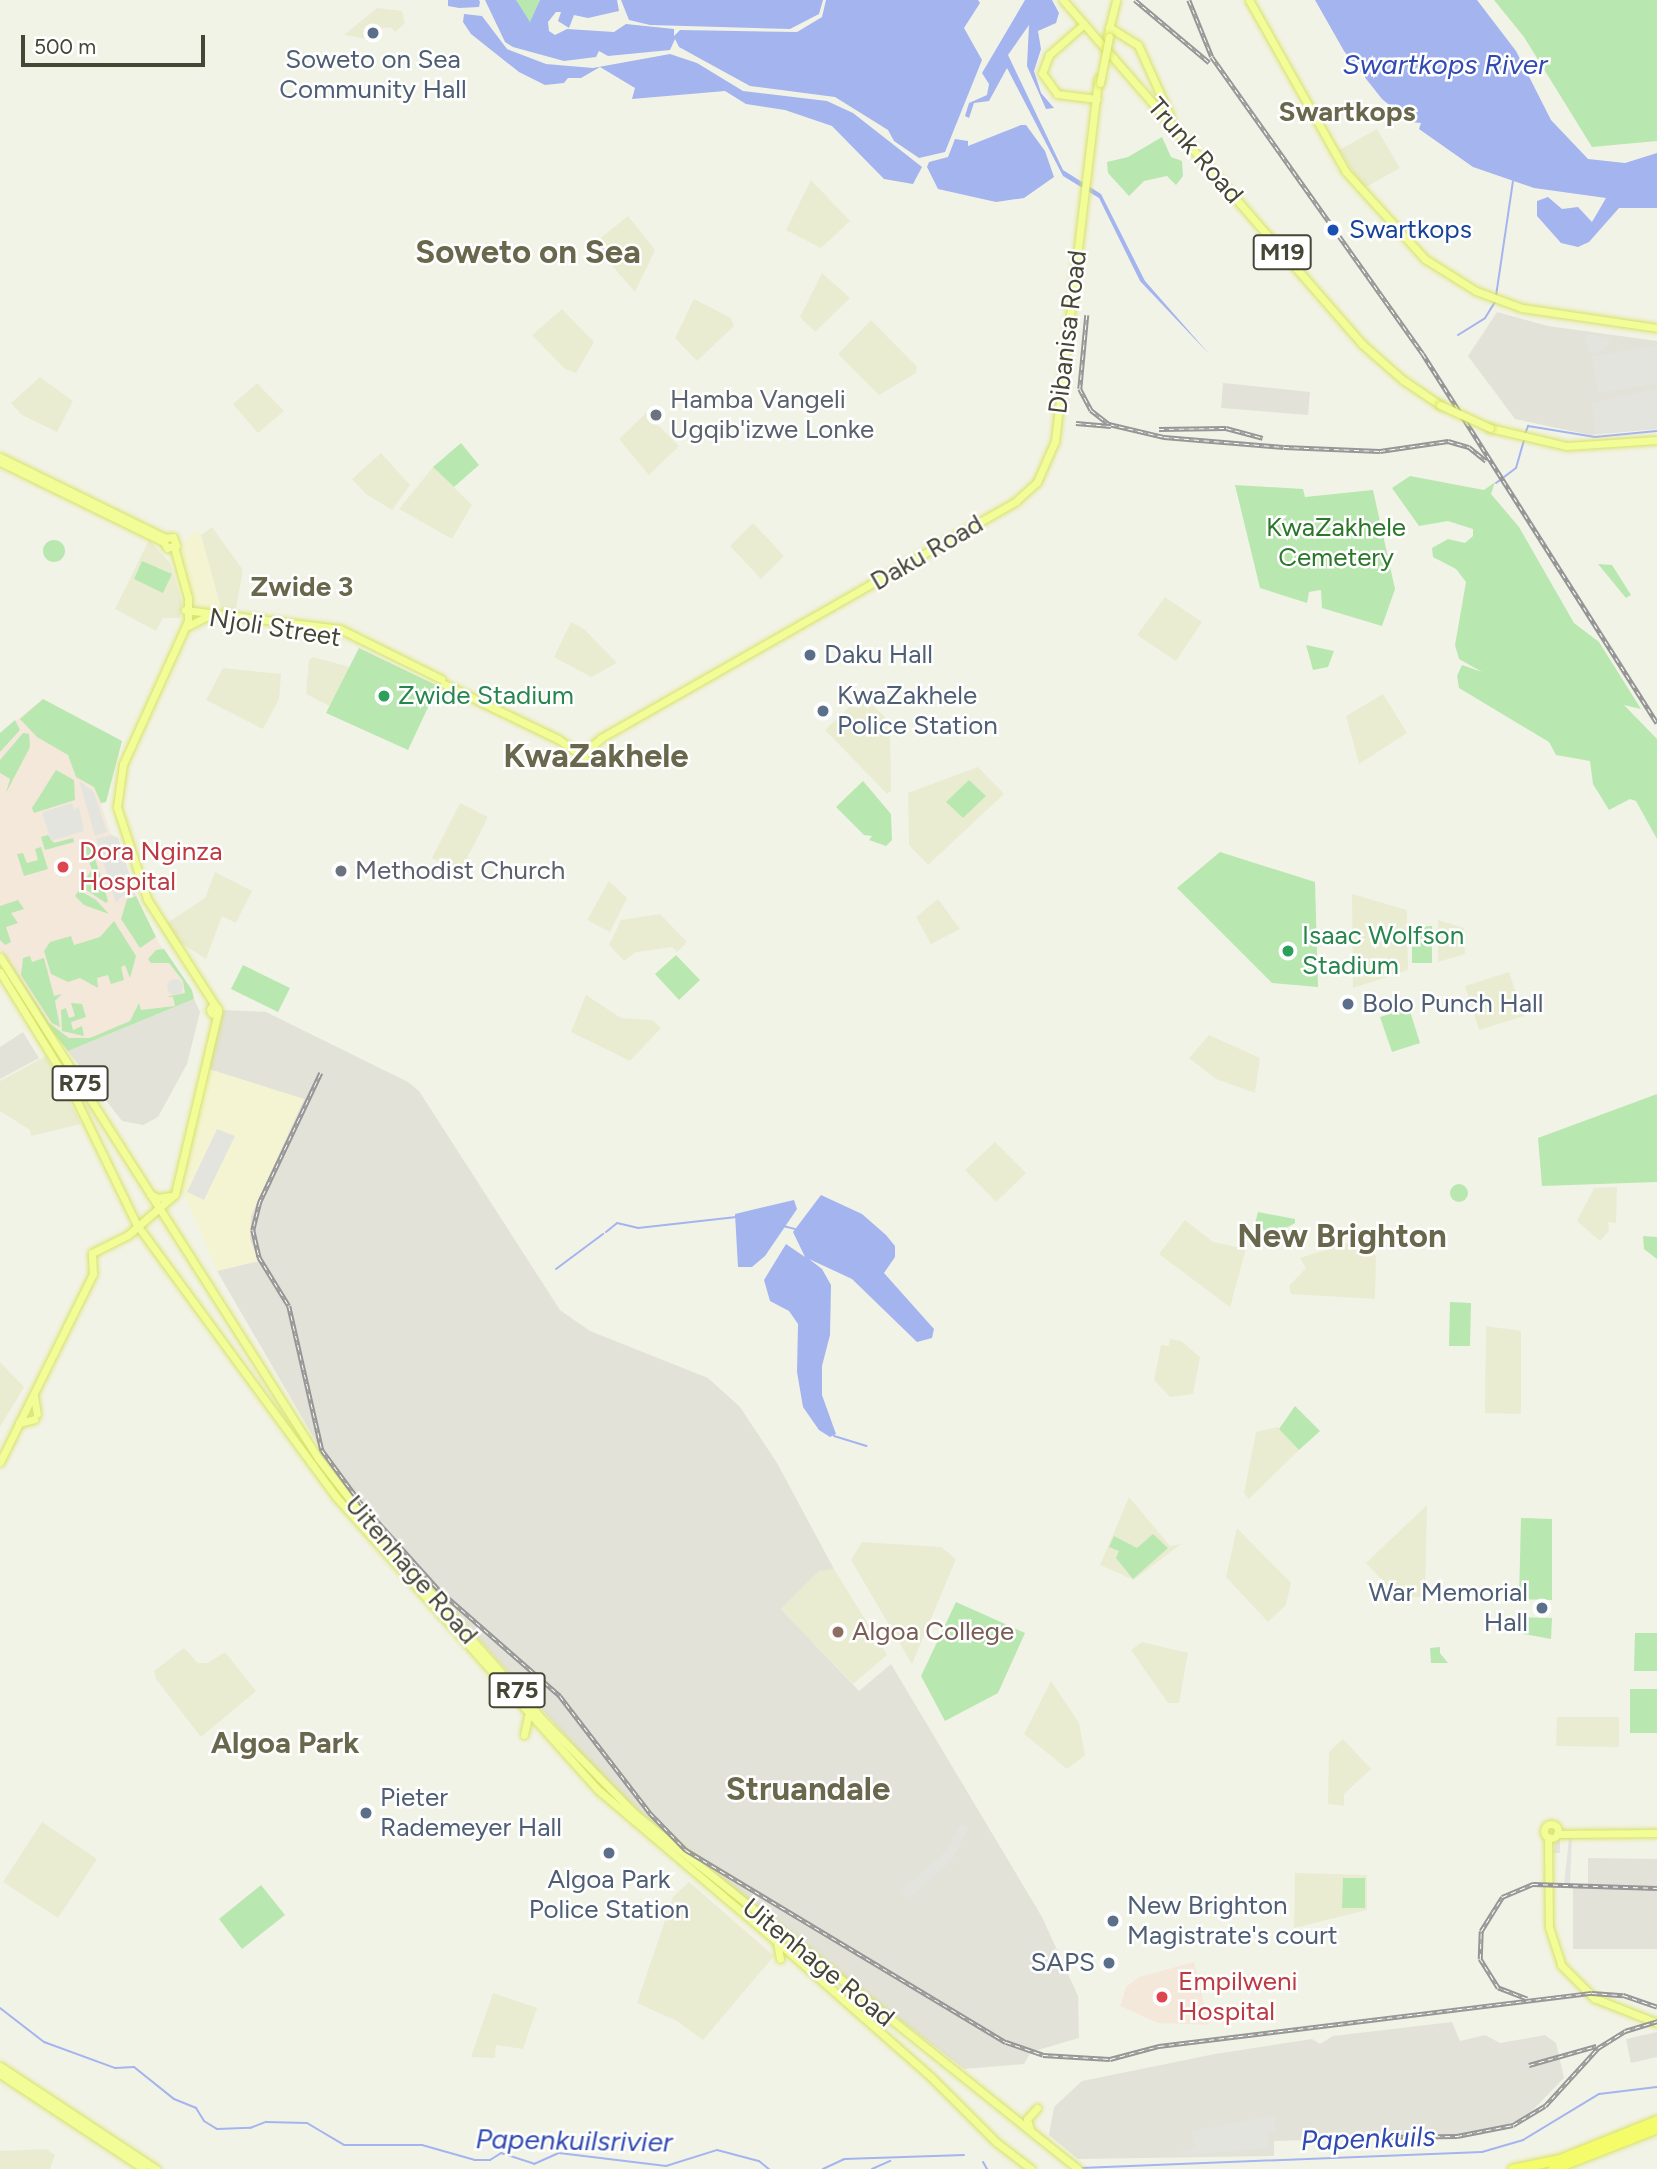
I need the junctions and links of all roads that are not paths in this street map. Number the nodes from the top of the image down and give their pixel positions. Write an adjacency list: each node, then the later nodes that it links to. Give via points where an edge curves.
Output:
1 (1063, 0): 5 (main road, Trunk Road / M19)
2 (1116, 0): 4 (main road, Dibanisa Road)
3 (1249, 0): 12 (main road, via 1346,172 1411,247 1440,270 1501,301 1557,315)
4 (1113, 13): 6 (main road, Dibanisa Road); 7 (main road)
5 (1084, 24): 9 (main road, via 1049,55 1042,73 1053,92); 11 (main road, Trunk Road / M19)
6 (1110, 27): 7 (main road); 8 (main road, Dibanisa Road, bridge)
7 (1120, 31): 11 (main road, via 1138,45 1163,105)
8 (1098, 84): 9 (main road); 10 (main road, Dibanisa Road)
9 (1080, 97): 10 (main road)
10 (1096, 99): 15 (main road, Dibanisa Road, via 1055,441)
11 (1184, 138): 13 (main road, Trunk Road / M19, bridge, via 1383,364 1440,405 1490,428 1567,446)
12 (1657, 328)
13 (1657, 440)
14 (0, 459): 16 (main road)
15 (1046, 469): 22 (main road, Daku Road, via 1016,501 798,624)
16 (168, 544): 17 (main road); 18 (main road)
17 (188, 601): 18 (main road); 19 (main road)
18 (187, 613): 19 (main road, Njoli Street); 20 (main road); 21 (main road)
19 (203, 615): 20 (main road); 22 (main road, Njoli Street, via 340,629)
20 (186, 628): 21 (main road)
21 (169, 664): 26 (main road, via 123,764 117,807 147,899 215,1010 215,1033)
22 (584, 755)
23 (0, 957): 25 (main road, Uitenhage Road / R75)
24 (0, 972): 28 (main road, Uitenhage Road / R75, via 67,1081)
25 (149, 1193): 26 (main road); 27 (main road, Uitenhage Road / R75)
26 (168, 1199): 27 (main road); 29 (main road)
27 (158, 1208): 29 (main road, Uitenhage Road / R75); 30 (main road)
28 (131, 1214): 30 (main road, Uitenhage Road / R75); 31 (main road)
29 (166, 1220): 48 (main road, Uitenhage Road / R75, via 341,1490 583,1764 659,1833)
30 (137, 1225): 31 (main road); 32 (main road, Uitenhage Road / R75)
31 (128, 1233): 32 (main road); 33 (main road, via 92,1253 93,1274)
32 (145, 1236): 36 (main road, Uitenhage Road / R75, via 337,1498)
33 (36, 1389): 34 (main road); 34 (main road, via 36,1416)
34 (17, 1425): 35 (main road)
35 (0, 1462)
36 (526, 1712): 37 (main road, via 530,1723); 39 (main road, Uitenhage Road / R75, via 597,1790)
37 (524, 1735)
38 (1657, 1833): 41 (main road, via 1557,1834 1550,1846 1549,1927 1561,1965 1594,1998)
39 (777, 1942): 40 (main road); 54 (main road, Uitenhage Road / R75)
40 (780, 1959)
41 (1657, 2023)
42 (0, 2066): 53 (main road)
43 (0, 2074): 52 (main road)
44 (1037, 2108): 48 (main road, via 1027,2121)
45 (1657, 2114): 49 (highway)
46 (1657, 2120): 49 (highway)
47 (1657, 2129): 49 (highway)
48 (1034, 2134): 51 (main road, R75)
49 (1606, 2146): 50 (highway)
50 (1593, 2151): 55 (highway); 56 (highway)
51 (1075, 2167)
52 (144, 2169)
53 (156, 2169)
54 (1031, 2169)
55 (1511, 2169)
56 (1552, 2169)

